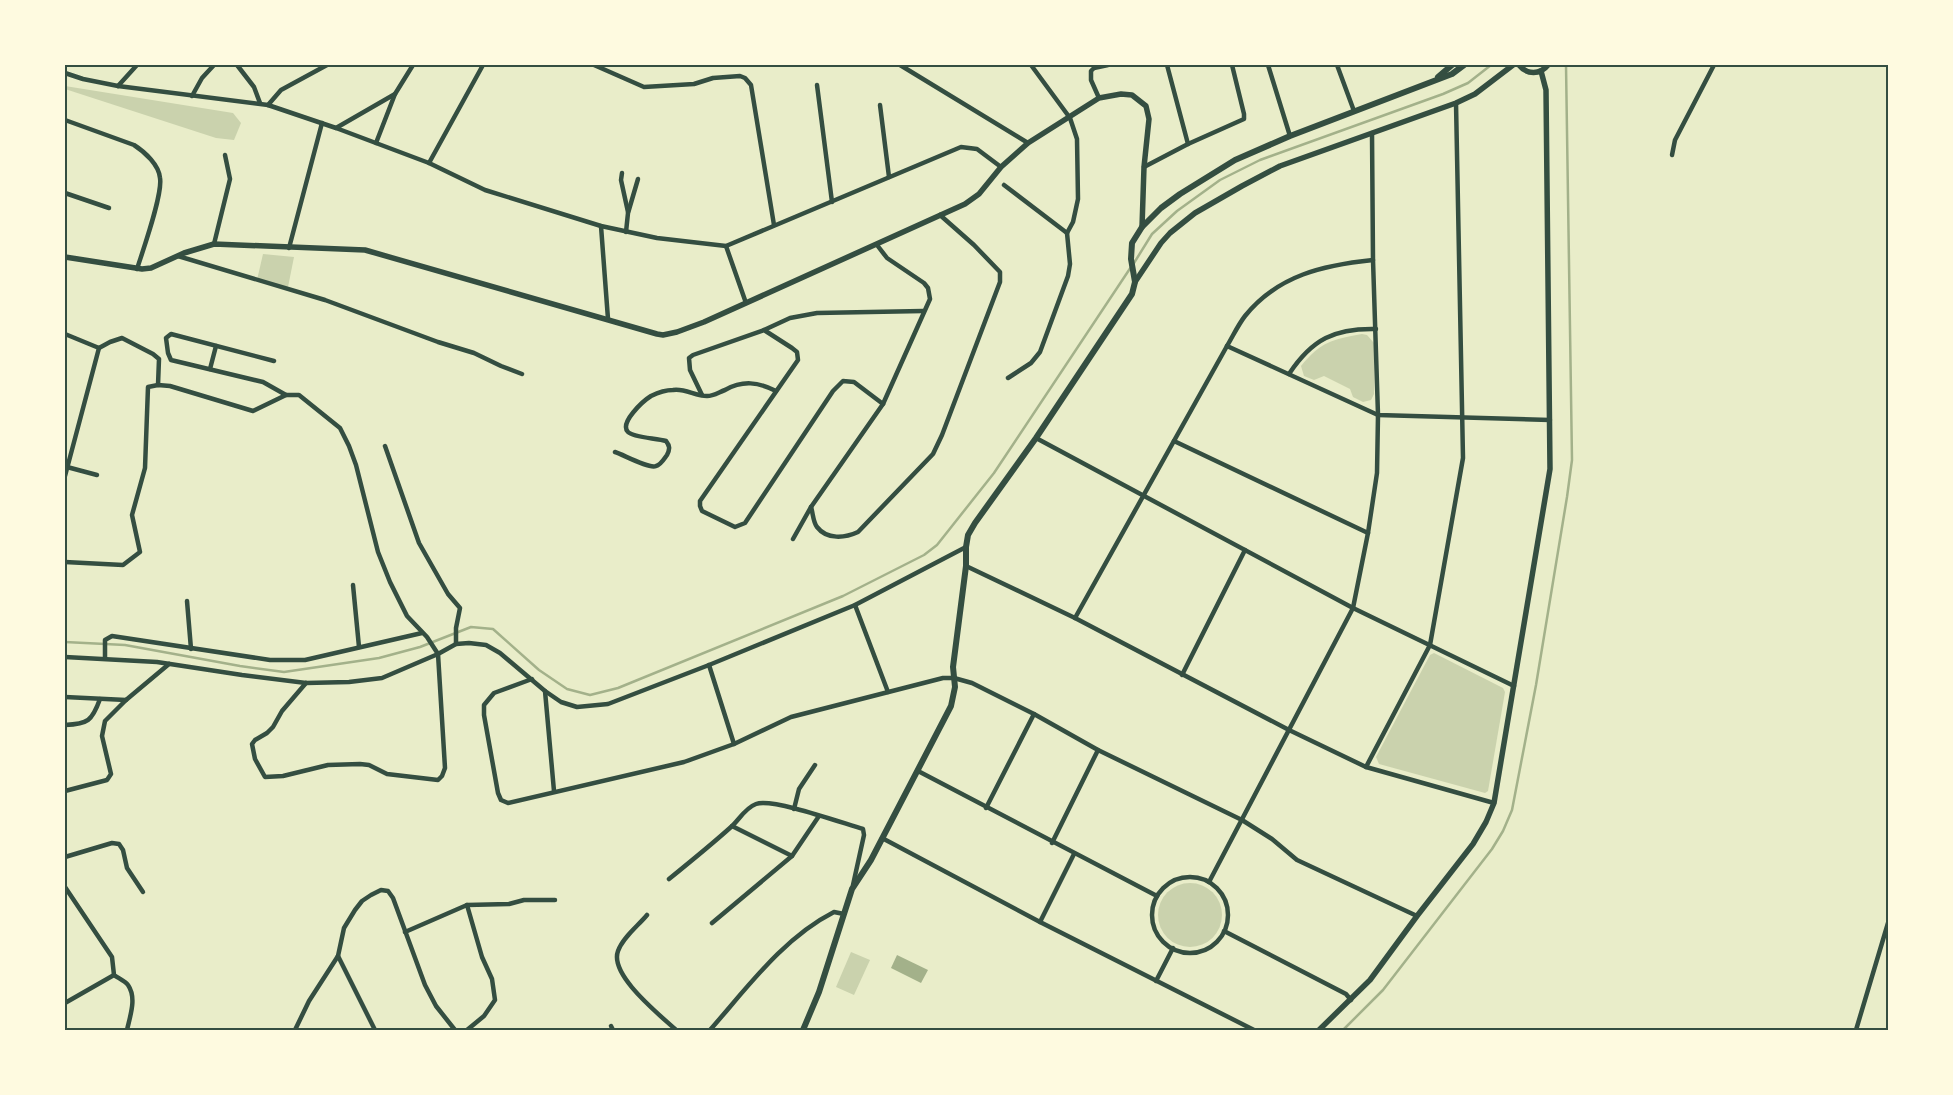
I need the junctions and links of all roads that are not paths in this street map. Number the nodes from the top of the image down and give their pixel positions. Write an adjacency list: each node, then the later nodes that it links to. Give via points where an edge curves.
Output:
1 (137, 65): 25 (street)
2 (214, 65): 27 (street)
3 (238, 65): 29 (street, via 254,87)
4 (327, 65): 31 (street, via 281,90)
5 (413, 65): 26 (street)
6 (483, 65): 45 (street)
7 (594, 65): 57 (street, via 644,87 694,84 713,78 743,76 751,85)
8 (900, 65): 41 (street)
9 (1031, 65): 34 (street)
10 (1108, 65): 28 (street, via 1090,71)
11 (1167, 65): 42 (street)
12 (1232, 65): 42 (street, via 1244,119)
13 (1268, 65): 39 (street)
14 (1337, 65): 33 (street)
15 (1452, 65): 23 (main road)
16 (1464, 65): 23 (main road)
17 (1513, 65): 30 (street, via 1475,94)
18 (1519, 65): 21 (street, via 1527,72)
19 (1548, 65): 21 (street)
20 (1714, 65): 44 (street, via 1676,140)
21 (1541, 71): 92 (street, via 1546,90)
22 (65, 73): 25 (street, via 83,80)
23 (1432, 82): 33 (main road)
24 (818, 85): 53 (street)
25 (118, 86): 27 (street)
26 (395, 94): 37 (street); 40 (street)
27 (192, 96): 29 (street)
28 (1099, 98): 34 (street); 47 (street, via 1132,95 1146,106 1149,119)
29 (260, 103): 31 (street)
30 (1456, 103): 38 (street); 91 (street)
31 (268, 105): 36 (street)
32 (880, 105): 49 (street)
33 (1354, 111): 39 (main road)
34 (1070, 118): 41 (street); 61 (street, via 1077,140 1078,199)
35 (65, 120): 69 (street, via 134,145 158,171 160,188)
36 (322, 123): 37 (street); 65 (street)
37 (336, 128): 40 (street)
38 (1372, 134): 68 (street); 70 (street, via 1280,166 1195,213 1161,243)
39 (1290, 136): 59 (main road, via 1212,173 1160,208)
40 (376, 143): 45 (street)
41 (1028, 143): 46 (street)
42 (1188, 144): 47 (street)
43 (225, 155): 62 (street, via 230,179)
44 (1672, 155)
45 (429, 163): 58 (street, via 485,190)
46 (1001, 167): 49 (street, via 977,149 968,147); 56 (street, via 978,194)
47 (1144, 167): 59 (street)
48 (622, 173): 55 (street)
49 (889, 177): 53 (street)
50 (638, 178): 55 (street)
51 (1004, 185): 61 (street)
52 (65, 193): 54 (street)
53 (832, 202): 57 (street)
54 (109, 208)
55 (628, 213): 60 (street)
56 (940, 215): 63 (street); 101 (street, via 1000,272 1000,282 942,435 932,454 858,532 849,536 833,536 823,532 816,526)
57 (774, 225): 64 (street)
58 (601, 226): 60 (street); 73 (street)
59 (1142, 227): 70 (main road, via 1132,243)
60 (626, 232): 64 (street, via 692,244)
61 (1067, 233): 84 (street, via 1068,276 1040,352 1031,363)
62 (214, 244): 65 (street); 66 (street)
63 (877, 245): 71 (street); 72 (street, via 886,258 928,288 930,299)
64 (726, 246): 71 (street)
65 (289, 248): 73 (street, via 374,252)
66 (178, 256): 69 (street, via 151,268); 82 (street, via 324,300 474,352)
67 (65, 258): 69 (street)
68 (1373, 260): 74 (street); 78 (street, via 1337,264 1302,273 1271,291 1246,316)
69 (137, 269)
70 (1135, 282): 93 (main road, via 1132,294)
71 (746, 303): 73 (street, via 684,330 663,335)
72 (924, 311): 75 (street, via 817,313 790,318); 89 (street)
73 (608, 319)
74 (1376, 329): 83 (street, via 1355,328 1328,336 1300,357); 90 (street)
75 (764, 330): 86 (street, via 792,348 798,356); 88 (street, via 689,358 690,370)
76 (65, 334): 79 (street)
77 (216, 346): 80 (street); 81 (street); 81 (street, via 171,334 166,338 171,360)
78 (1226, 346): 83 (street); 94 (street)
79 (99, 348): 85 (street, via 122,338 153,354 159,359); 97 (street)
80 (274, 361)
81 (210, 370): 87 (street, via 263,382)
82 (522, 374)
83 (1289, 374): 90 (street)
84 (1008, 378)
85 (158, 385): 87 (street, via 253,412); 106 (street, via 148,387 145,468 132,514 140,552 123,565)
86 (776, 391): 88 (street, via 763,384 748,382 715,395); 89 (street, via 700,501 702,510 735,527 745,523 839,384 854,382)
87 (286, 395): 113 (street, via 299,395 340,428 356,466 378,552 390,582 407,616)
88 (702, 395): 96 (street, via 668,390 652,395 631,415 626,428 628,432 666,441 669,451 662,463 650,467)
89 (883, 404): 101 (street)
90 (1378, 415): 91 (street); 102 (street, via 1377,473)
91 (1463, 417): 92 (street); 115 (street, via 1463,458)
92 (1550, 420): 127 (street, via 1550,469)
93 (1036, 438): 100 (street); 104 (main road, via 975,523)
94 (1174, 440): 100 (street); 102 (street)
95 (385, 446): 114 (street, via 419,543 448,594 460,608)
96 (615, 452)
97 (66, 467): 98 (street); 99 (street)
98 (97, 475)
99 (65, 476)
100 (1144, 496): 105 (street); 112 (street)
101 (811, 507): 103 (street)
102 (1368, 533): 111 (street)
103 (792, 540)
104 (966, 547): 107 (main road); 110 (street)
105 (1245, 550): 111 (street); 123 (street)
106 (65, 562)
107 (966, 566): 112 (street); 124 (main road)
108 (352, 586): 116 (street)
109 (186, 601): 117 (street)
110 (855, 605): 122 (street); 129 (street)
111 (1353, 608): 115 (street); 135 (street)
112 (1075, 618): 123 (street)
113 (422, 633): 116 (street); 118 (street)
114 (456, 644): 118 (street); 125 (street, via 486,644)
115 (1430, 645): 127 (street); 139 (street)
116 (359, 647): 117 (street, via 305,660 270,660)
117 (191, 649): 120 (street, via 112,636 104,642)
118 (437, 651): 126 (street, via 382,678); 126 (street, via 444,768 438,780 387,774 360,764 328,765 265,777 255,759 252,744 273,727)
119 (65, 657): 120 (street)
120 (105, 658): 121 (street)
121 (169, 664): 126 (street); 132 (street)
122 (709, 665): 128 (street, via 608,704 577,707 561,702); 136 (street)
123 (1182, 675): 135 (street)
124 (954, 678): 129 (street); 133 (street, via 972,683); 140 (main road, via 951,706)
125 (532, 679): 128 (street); 142 (street, via 494,694 484,705 496,784 501,800 508,803)
126 (306, 683)
127 (1514, 686): 143 (street)
128 (545, 691): 142 (street)
129 (888, 692): 136 (street, via 791,717)
130 (65, 697): 131 (street)
131 (100, 699): 132 (street); 134 (street, via 93,717 82,724)
132 (126, 700): 141 (street, via 105,721 102,736 111,774 108,780)
133 (1034, 714): 137 (street); 144 (street)
134 (65, 725)
135 (1289, 730): 139 (street); 147 (street)
136 (734, 744): 142 (street, via 684,762)
137 (1098, 750): 147 (street); 150 (street)
138 (815, 765): 145 (street, via 799,789)
139 (1366, 767): 143 (street)
140 (918, 771): 144 (street); 149 (main road)
141 (65, 791)
142 (554, 791)
143 (1494, 803): 164 (street, via 1481,832)
144 (986, 808): 150 (street)
145 (794, 809): 146 (street); 148 (street, via 763,802 754,804)
146 (819, 816): 152 (street); 157 (street, via 863,829)
147 (1242, 820): 155 (street); 164 (street, via 1297,860)
148 (732, 826): 152 (street); 154 (street)
149 (882, 838): 157 (main road); 165 (street)
150 (1052, 843): 151 (street)
151 (1074, 854): 159 (street); 165 (street)
152 (792, 856): 166 (street)
153 (65, 857): 158 (street, via 112,843 119,844 127,868)
154 (669, 879)
155 (1209, 882): 159 (street, via 1186,877 1174,880); 168 (street, via 1218,889 1228,911)
156 (65, 887): 172 (street, via 112,957)
157 (852, 889): 162 (main road)
158 (143, 892)
159 (1156, 896): 170 (street, via 1152,920 1162,941)
160 (555, 900): 161 (street)
161 (467, 904): 169 (street); 181 (street, via 482,957 492,979 495,1000 484,1016)
162 (844, 914): 183 (street, via 834,912 819,919 781,950); 184 (main road, via 819,992)
163 (647, 915): 182 (street, via 616,954 619,970 625,980)
164 (1417, 916): 175 (street, via 1370,980)
165 (1040, 922): 173 (street)
166 (712, 923)
167 (1888, 923): 176 (street)
168 (1224, 931): 170 (street, via 1206,949 1183,952); 175 (street, via 1346,994)
169 (406, 932): 171 (street, via 393,898 388,891 382,890 362,901 354,910 344,928); 180 (street, via 425,985 436,1006)
170 (1172, 948): 173 (street)
171 (338, 956): 178 (street); 179 (street)
172 (114, 975): 174 (street); 177 (street, via 127,984 132,996)
173 (1156, 981): 185 (street)
174 (66, 1000)
175 (1351, 1000): 186 (street)
176 (1856, 1029): 187 (street)
177 (127, 1030)
178 (295, 1030)
179 (375, 1030)
180 (456, 1030)
181 (467, 1030)
182 (676, 1030)
183 (710, 1030)
184 (802, 1030)
185 (1254, 1030)
186 (1319, 1030)
187 (1863, 1030)

